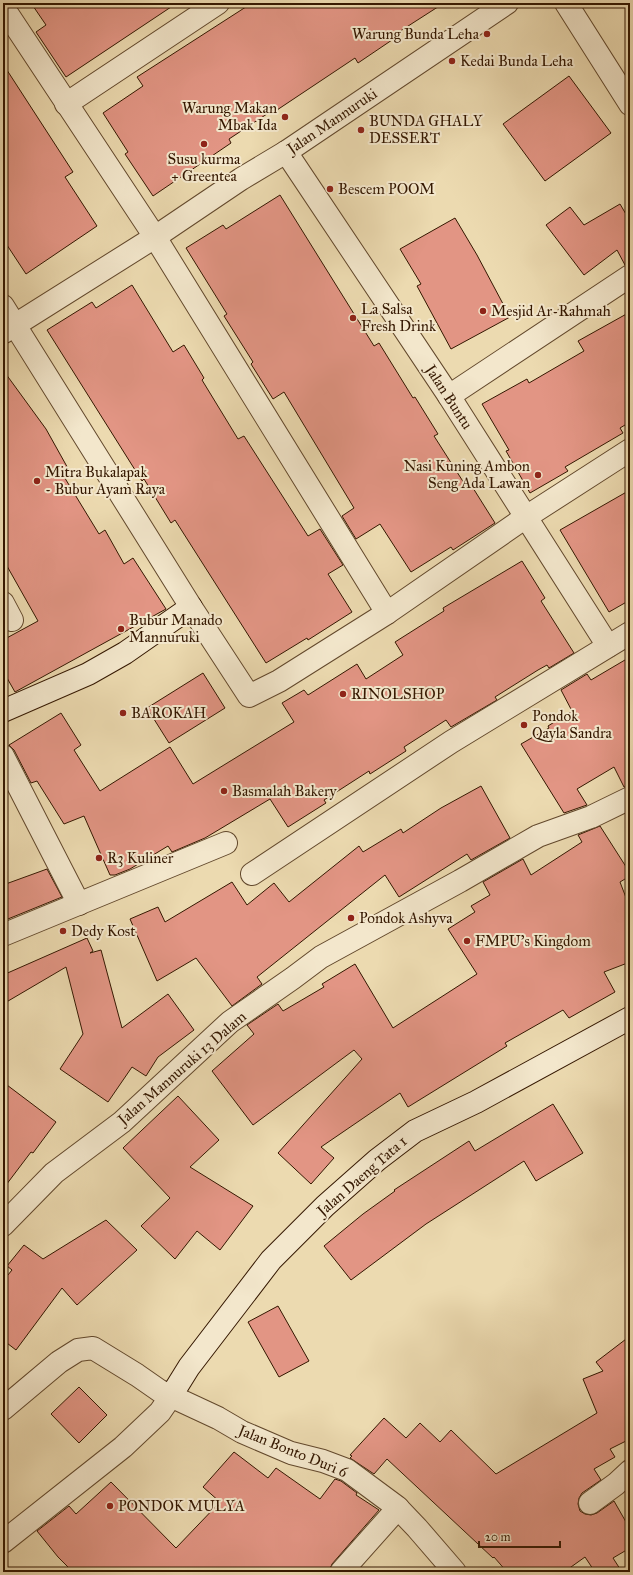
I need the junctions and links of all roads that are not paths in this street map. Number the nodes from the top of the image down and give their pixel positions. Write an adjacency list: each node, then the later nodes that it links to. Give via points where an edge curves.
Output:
1 (218, 3): 5 (street)
2 (507, 3): 7 (street, Jalan Mannuruki)
3 (566, 3): 6 (street)
4 (3, 7): 5 (street)
5 (66, 104): 8 (street)
6 (630, 104)
7 (286, 152): 8 (street, Jalan Mannuruki, via 241,179); 12 (street, Jalan Buntu)
8 (156, 237): 11 (street, Jalan Mannuruki); 16 (street)
9 (630, 276): 12 (street)
10 (3, 306): 11 (street)
11 (10, 329): 15 (street)
12 (449, 396): 14 (street, Jalan Buntu)
13 (630, 450): 14 (street)
14 (526, 518): 16 (street); 18 (street, Jalan Buntu)
15 (191, 607): 16 (street, via 249,696 275,683); 19 (street, via 126,653 88,674)
16 (386, 613)
17 (630, 633): 18 (street)
18 (608, 646): 23 (street, via 451,742)
19 (3, 711)
20 (3, 756): 24 (street)
21 (630, 798): 27 (street, Jalan Mannuruki 13 Dalam, via 591,817 538,836 320,957 230,1022 122,1122 54,1173)
22 (226, 843): 24 (street)
23 (252, 874)
24 (79, 904): 25 (street)
25 (3, 935)
26 (630, 1018): 28 (street, Jalan Daeng Tata 1, via 476,1102 415,1131 377,1160 325,1206 271,1260 189,1367)
27 (3, 1225)
28 (166, 1404): 29 (street, Jalan Bonto Duri 6, via 160,1391 93,1348 78,1350 59,1362); 32 (street, Jalan Bonto Duri 6, via 218,1418 266,1443 347,1470); 33 (street, Jalan Daeng Tata 1, via 123,1447)
29 (3, 1409)
30 (630, 1470): 31 (street)
31 (590, 1503)
32 (398, 1508): 34 (street); 35 (street, Jalan Bonto Duri 6)
33 (3, 1542)
34 (341, 1572)
35 (455, 1572)

